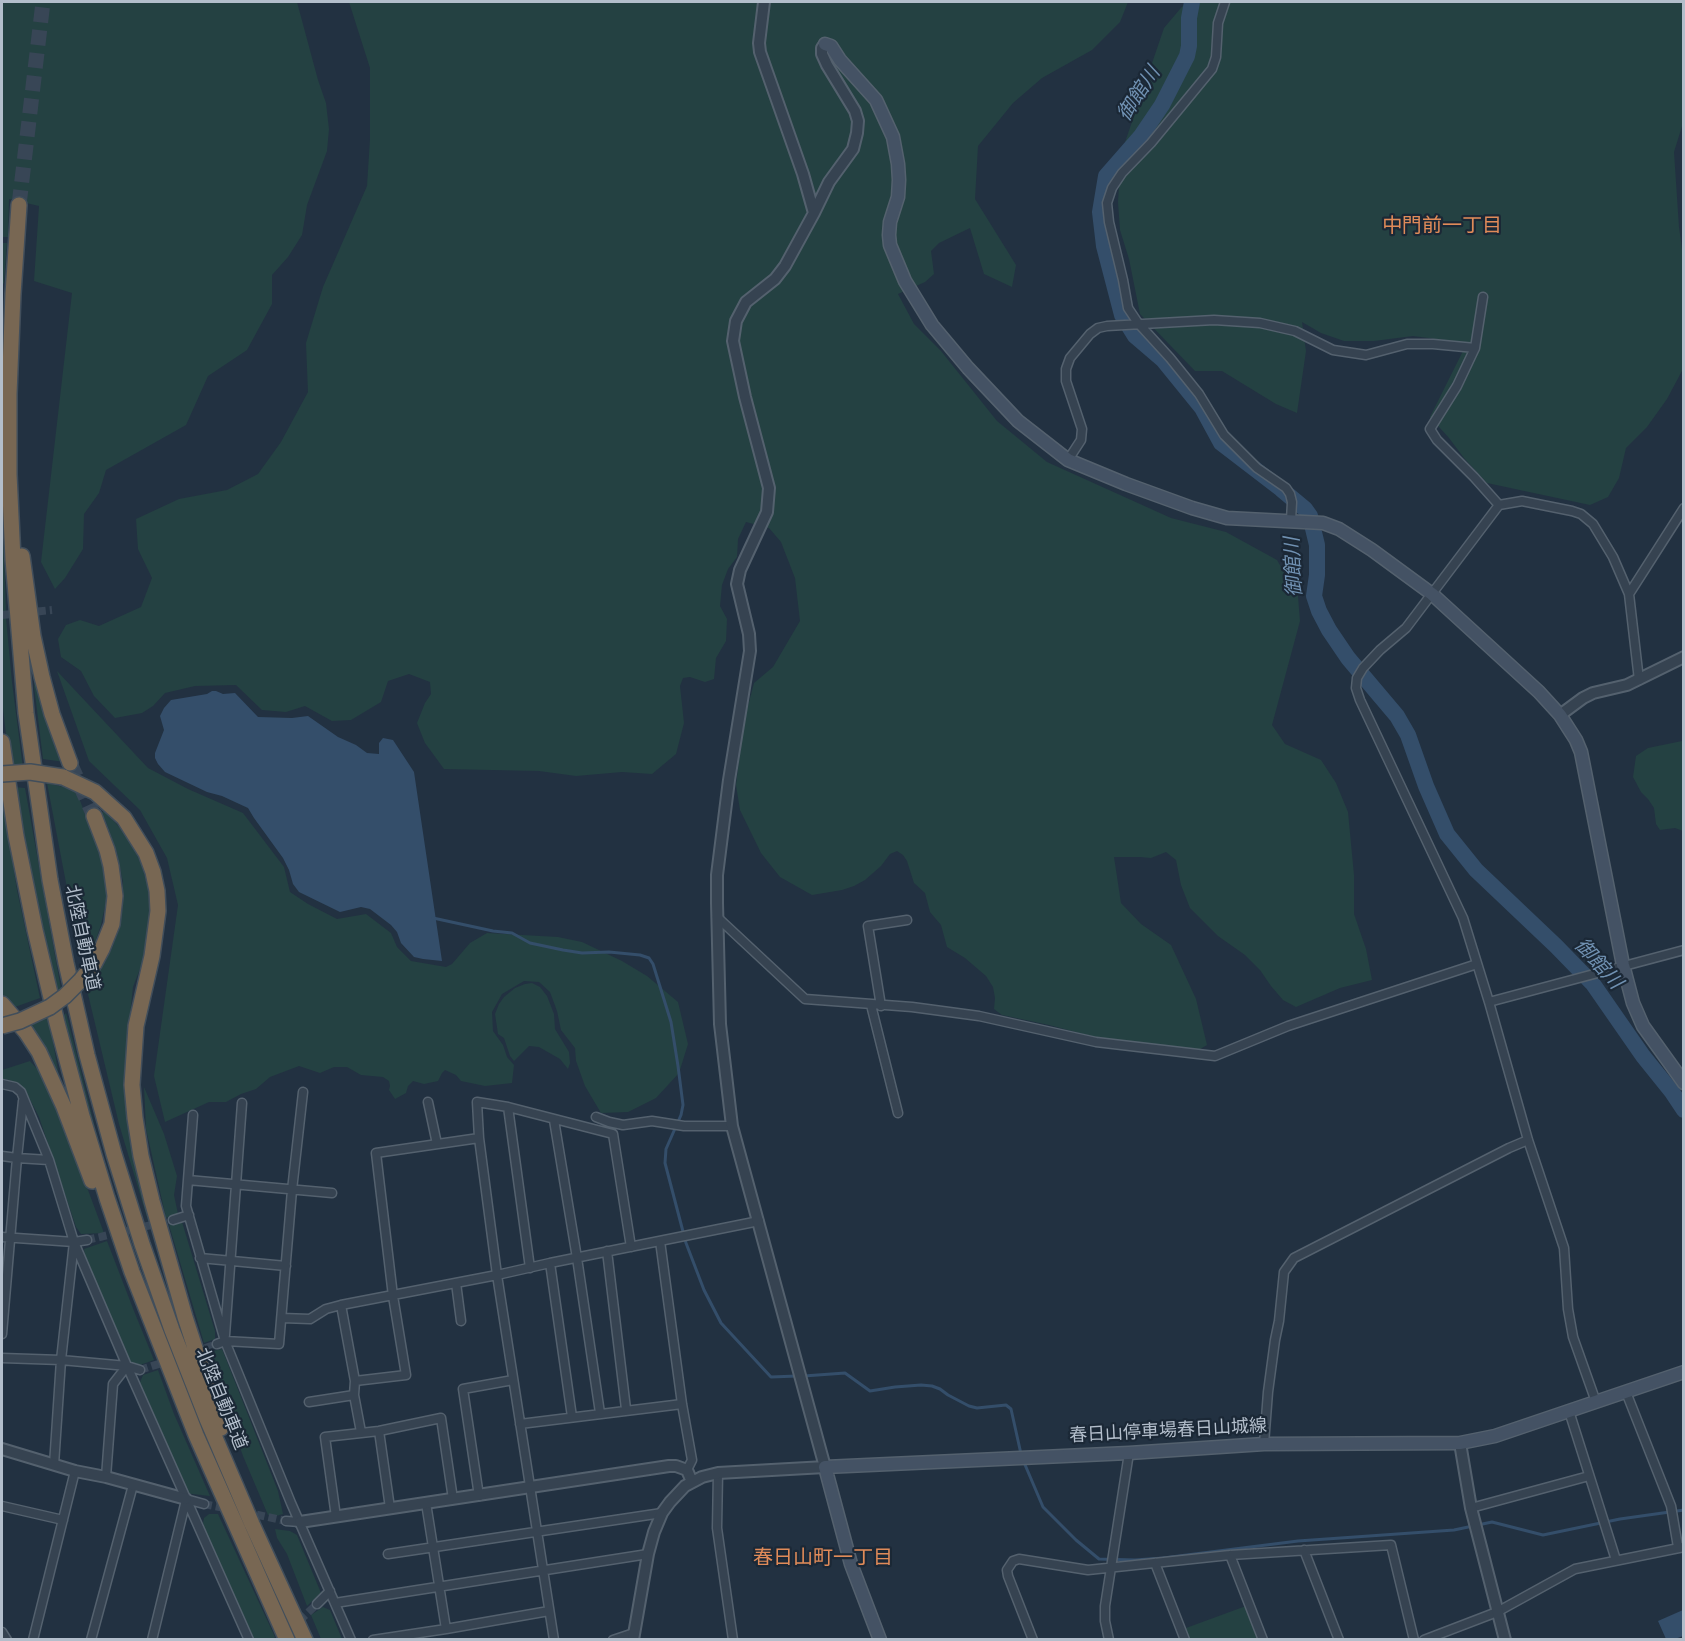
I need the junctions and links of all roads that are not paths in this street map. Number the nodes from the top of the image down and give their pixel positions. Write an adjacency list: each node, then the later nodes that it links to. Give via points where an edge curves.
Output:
1 (764, 2): 5 (street, via 760,52)
2 (1225, 2): 7 (street, via 1212,69 1122,173 1107,203 1128,308)
3 (825, 44): 5 (street, via 822,54 858,121 853,149 829,182); 10 (main road, via 831,46 876,100 893,137 899,180 889,235 905,281 932,325 968,368 1018,421)
4 (19, 205): 9 (highway, 北陸自動車道)
5 (814, 213): 23 (street, via 785,266 747,302 736,321 733,340 769,488 767,512 737,584 750,651 717,875)
6 (1483, 297): 8 (street)
7 (1138, 323): 8 (street, via 1260,323 1295,331 1333,350 1366,355 1407,344); 10 (street, via 1098,328 1070,358 1065,381 1082,429 1081,440); 13 (street, via 1199,394 1224,435 1257,468 1286,488 1292,502)
8 (1475, 348): 11 (street, via 1430,429)
9 (9, 394): 20 (highway, via 21,546 33,636 52,714); 140 (highway, 北陸自動車道, via 13,559 26,713 50,880 87,1055 142,1245 172,1330)
10 (1068, 460): 13 (main road, via 1227,518)
11 (1499, 506): 14 (street); 15 (street, via 1522,501 1581,514 1593,524 1608,548)
12 (1683, 508): 15 (street)
13 (1291, 520): 14 (main road, via 1339,529)
14 (1432, 594): 18 (main road); 26 (street, via 1406,628 1363,668 1356,688 1463,918)
15 (1629, 594): 17 (street)
16 (1683, 657): 17 (street)
17 (1639, 680): 18 (street, via 1593,693)
18 (1560, 715): 27 (main road, via 1581,752)
19 (2, 742): 77 (highway, 北陸自動車道, via 32,918 57,1023 104,1188)
20 (70, 763)
21 (2, 774): 140 (highway, bridge, via 30,772 63,777 95,792 124,818 153,872 158,911 156,933 133,1053 132,1085 141,1156 203,1375 239,1481)
22 (94, 816): 31 (highway, bridge, via 107,850 115,896 112,924 102,949 65,996 50,1007)
23 (717, 917): 30 (street, via 805,999); 43 (street, via 720,1024)
24 (907, 920): 30 (street, via 868,926)
25 (1683, 950): 27 (street)
26 (1477, 964): 28 (street); 30 (street, via 1288,1026 1215,1056 1096,1042 979,1017)
27 (1623, 965): 28 (street); 32 (main road, via 1643,1026)
28 (1489, 1002): 45 (street)
29 (2, 1004): 77 (highway, via 26,1032 52,1078)
30 (876, 1005): 39 (street)
31 (2, 1026)
32 (1683, 1083)
33 (2, 1084): 35 (street, via 15,1087)
34 (303, 1092): 52 (street)
35 (24, 1098): 48 (street); 49 (street)
36 (428, 1102): 46 (street)
37 (242, 1103): 51 (street)
38 (508, 1107): 42 (street); 44 (street, via 477,1102); 68 (street)
39 (898, 1113)
40 (193, 1115): 50 (street)
41 (596, 1117): 43 (street, via 623,1125 652,1121)
42 (554, 1120): 61 (street, via 613,1134); 64 (street)
43 (732, 1126): 56 (street)
44 (479, 1138): 46 (street); 69 (street)
45 (1528, 1140): 88 (street, via 1564,1248 1573,1337); 98 (street, via 1294,1258 1284,1272)
46 (437, 1144): 71 (street, via 376,1153)
47 (2, 1156): 48 (street)
48 (17, 1158): 49 (street); 57 (street)
49 (49, 1160): 60 (street)
50 (188, 1180): 51 (street); 54 (street)
51 (236, 1184): 52 (street); 65 (street)
52 (292, 1190): 53 (street); 67 (street)
53 (332, 1193)
54 (189, 1215): 55 (street); 63 (street)
55 (173, 1220)
56 (759, 1221): 59 (street); 102 (street)
57 (6, 1237): 60 (street); 75 (street)
58 (87, 1240): 60 (street)
59 (660, 1241): 61 (street); 89 (street)
60 (74, 1242): 79 (street); 80 (street)
61 (631, 1247): 62 (street)
62 (607, 1251): 64 (street); 90 (street)
63 (200, 1258): 65 (street); 76 (street)
64 (577, 1258): 66 (street); 92 (street)
65 (230, 1260): 67 (street); 76 (street)
66 (550, 1263): 68 (street); 93 (street)
67 (286, 1266): 73 (street)
68 (530, 1268): 69 (street)
69 (497, 1275): 70 (street); 83 (street)
70 (456, 1283): 71 (street); 74 (street)
71 (393, 1296): 72 (street); 84 (street, via 406,1375)
72 (341, 1305): 73 (street, via 310,1319); 84 (street)
73 (282, 1317): 76 (street, via 279,1344)
74 (461, 1321)
75 (2, 1334)
76 (221, 1343): 123 (street)
77 (160, 1344): 150 (highway, 北陸自動車道)
78 (2, 1358): 79 (street)
79 (61, 1360): 80 (street); 101 (street)
80 (127, 1366): 81 (street); 107 (street, via 114,1384); 112 (street)
81 (140, 1370)
82 (1683, 1372): 85 (main road, 春日山停車場春日山城線)
83 (513, 1380): 94 (street); 111 (street, via 463,1389)
84 (355, 1381): 86 (street)
85 (1626, 1392): 88 (main road, 春日山停車場春日山城線); 125 (street, via 1671,1506)
86 (354, 1395): 87 (street); 96 (street)
87 (309, 1402)
88 (1596, 1402): 91 (main road, 春日山停車場春日山城線)
89 (682, 1404): 90 (street); 103 (street, via 692,1460)
90 (626, 1409): 92 (street)
91 (1569, 1411): 97 (main road, 春日山停車場春日山城線, via 1495,1436); 106 (street)
92 (600, 1413): 93 (street)
93 (572, 1417): 94 (street)
94 (520, 1424): 110 (street)
95 (378, 1431): 96 (street); 113 (street, via 441,1418); 117 (street)
96 (361, 1432): 120 (street, via 325,1437)
97 (1460, 1443): 98 (main road, 春日山停車場春日山城線); 118 (street)
98 (1264, 1444): 100 (main road, 春日山停車場春日山城線)
99 (2, 1449): 101 (street)
100 (1129, 1453): 102 (main road, 春日山停車場春日山城線); 133 (street)
101 (54, 1465): 104 (street)
102 (825, 1467): 105 (street); 157 (main road, via 851,1564)
103 (687, 1470): 108 (street); 110 (street, via 669,1466)
104 (75, 1471): 107 (street); 121 (street)
105 (718, 1473): 108 (street); 156 (street, via 717,1528)
106 (1589, 1476): 118 (street); 131 (street)
107 (106, 1477): 109 (street)
108 (692, 1482): 119 (street)
109 (133, 1485): 112 (street); 147 (street)
110 (530, 1487): 111 (street); 124 (street)
111 (478, 1496): 113 (street)
112 (186, 1499): 115 (street); 148 (street); 149 (street)
113 (453, 1499): 114 (street)
114 (426, 1503): 117 (street); 126 (street)
115 (204, 1504)
116 (2, 1506): 121 (street)
117 (390, 1508): 120 (street)
118 (1471, 1508): 141 (street)
119 (662, 1513): 124 (street); 129 (street)
120 (336, 1517): 123 (street)
121 (63, 1520): 146 (street)
122 (286, 1521): 123 (street)
123 (300, 1522): 136 (street)
124 (537, 1531): 126 (street); 134 (street)
125 (1681, 1547): 131 (street)
126 (434, 1548): 128 (street); 135 (street)
127 (1304, 1550): 130 (street); 162 (street); 163 (street, via 1390,1545)
128 (388, 1554)
129 (648, 1554): 134 (street); 144 (street)
130 (1230, 1555): 132 (street); 161 (street)
131 (1616, 1560): 141 (street, via 1575,1569)
132 (1155, 1563): 133 (street); 160 (street)
133 (1111, 1569): 158 (street, via 1013,1561 1008,1576); 159 (street, via 1105,1606)
134 (544, 1571): 135 (street); 139 (street)
135 (439, 1587): 137 (street); 142 (street)
136 (330, 1591): 137 (street); 138 (street)
137 (335, 1603): 152 (street)
138 (317, 1604)
139 (549, 1611): 142 (street); 154 (street)
140 (292, 1612): 151 (highway, 北陸自動車道)
141 (1497, 1612): 164 (street); 165 (street)
142 (446, 1629): 153 (street)
143 (2, 1632): 145 (street)
144 (633, 1636): 155 (street)
145 (7, 1640)
146 (33, 1640)
147 (91, 1640)
148 (152, 1640)
149 (249, 1640)
150 (287, 1640)
151 (305, 1640)
152 (351, 1640)
153 (373, 1640)
154 (554, 1640)
155 (613, 1640)
156 (733, 1640)
157 (880, 1640)
158 (1033, 1640)
159 (1109, 1640)
160 (1185, 1640)
161 (1263, 1640)
162 (1339, 1640)
163 (1414, 1640)
164 (1424, 1640)
165 (1505, 1640)

